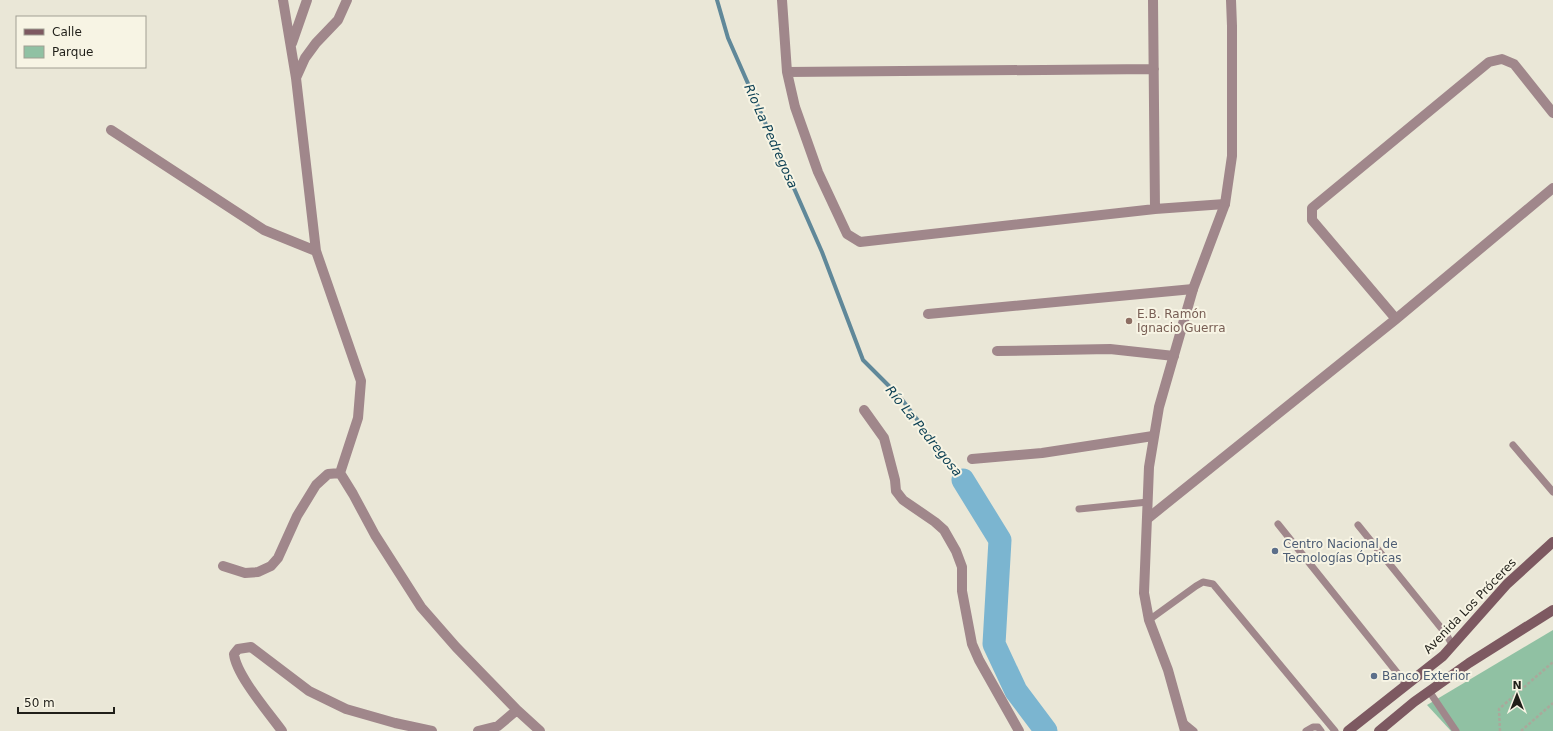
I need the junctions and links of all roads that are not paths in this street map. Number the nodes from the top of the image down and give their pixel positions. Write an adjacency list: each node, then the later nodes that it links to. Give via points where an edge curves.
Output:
1 (283, 0): 7 (street)
2 (307, 0): 7 (street)
3 (348, 0): 10 (street, via 338,20 305,58)
4 (782, 0): 9 (street)
5 (1153, 0): 8 (street)
6 (1231, 0): 14 (street, via 1232,156)
7 (291, 45): 10 (street)
8 (1154, 69): 9 (street); 15 (street)
9 (787, 72): 15 (street, via 794,107 818,172 847,234 860,242)
10 (296, 78): 16 (street)
11 (1553, 113): 19 (street, via 1514,64 1502,59 1489,62 1312,208 1312,220)
12 (111, 130): 16 (street, via 264,230)
13 (1553, 188): 19 (street)
14 (1225, 204): 15 (street); 17 (street)
15 (1155, 209)
16 (316, 251): 26 (street, via 361,381 358,418)
17 (1193, 289): 18 (street); 21 (street)
18 (928, 314)
19 (1396, 319): 30 (street)
20 (997, 351): 21 (street, via 1110,349)
21 (1174, 356): 23 (street)
22 (864, 410): 46 (street, via 884,438 896,491 903,500 944,530 956,551 962,567 962,591 972,644)
23 (1153, 436): 25 (street, via 1042,453); 28 (street)
24 (1513, 444): 27 (lane)
25 (972, 459)
26 (340, 473): 34 (street, via 328,474 316,485 297,516 278,558 271,566 258,572 245,573); 40 (street, via 374,534 421,607)
27 (1553, 492)
28 (1148, 502): 29 (lane); 30 (street)
29 (1079, 509)
30 (1147, 519): 36 (street, via 1144,593)
31 (1278, 524): 38 (lane)
32 (1358, 525): 37 (lane)
33 (1553, 542): 37 (main road, Avenida Los Próceres, via 1507,584)
34 (223, 566)
35 (1553, 610): 39 (main road)
36 (1149, 620): 41 (street, via 1168,670); 50 (lane, via 1203,582 1213,584)
37 (1453, 646): 38 (main road, Avenida Los Próceres)
38 (1407, 685): 51 (main road, Avenida Los Próceres)
39 (1429, 691): 52 (main road); 53 (lane)
40 (517, 710): 44 (street, via 498,726); 45 (street)
41 (1184, 726): 47 (lane)
42 (282, 731): 43 (street, via 235,661 234,654 238,649 251,647 309,691 346,708)
43 (432, 731)
44 (478, 731)
45 (540, 731)
46 (1019, 731)
47 (1194, 731)
48 (1306, 731): 49 (lane, via 1313,727 1318,727)
49 (1321, 731)
50 (1335, 731)
51 (1348, 731)
52 (1379, 731)
53 (1456, 731)

